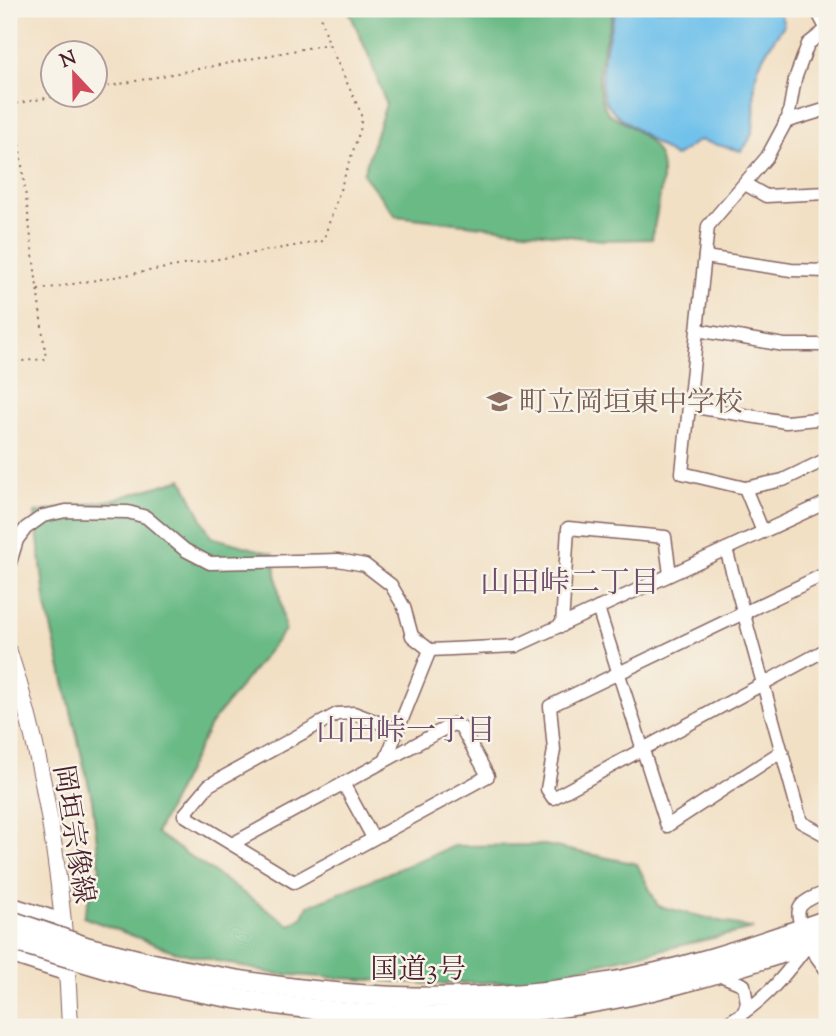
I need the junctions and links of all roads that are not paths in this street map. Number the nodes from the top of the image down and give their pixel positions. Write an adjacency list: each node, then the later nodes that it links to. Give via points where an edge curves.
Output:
1 (816, 9): 2 (street)
2 (827, 30): 4 (street, via 808,44)
3 (827, 109): 4 (street)
4 (785, 122): 5 (street, via 767,157)
5 (745, 184): 6 (street, via 766,196); 7 (street, via 708,226)
6 (827, 193)
7 (705, 257): 8 (street); 9 (street)
8 (827, 271)
9 (697, 330): 10 (street, via 784,345); 11 (street)
10 (827, 345)
11 (689, 406): 12 (street, via 786,422); 14 (street, via 682,473)
12 (827, 418)
13 (827, 459): 14 (street, via 783,480)
14 (745, 488): 16 (street)
15 (827, 502): 16 (street)
16 (763, 532): 17 (street)
17 (726, 549): 20 (street); 22 (street)
18 (9, 566): 24 (street, via 17,540 43,516 66,511 128,512 146,517 196,558 210,563 338,560 365,565 391,586 404,607 412,636)
19 (827, 573): 22 (street)
20 (670, 574): 21 (street); 23 (street, via 666,537 568,528)
21 (598, 608): 23 (street); 27 (street)
22 (744, 612): 27 (street); 28 (street)
23 (562, 626): 24 (street, via 516,646)
24 (430, 649): 29 (street)
25 (827, 649): 28 (street)
26 (9, 652): 40 (main road, 岡垣宗像線, via 49,811)
27 (618, 673): 30 (street); 30 (street, via 550,706 554,750 547,789 553,798)
28 (763, 685): 30 (street); 31 (street)
29 (396, 729): 32 (street); 36 (street, via 354,713 337,714 209,785 184,815)
30 (642, 751): 31 (street, via 667,827)
31 (782, 751): 34 (street, via 801,822)
32 (386, 759): 33 (street); 35 (street, via 453,724 461,727 488,776)
33 (343, 783): 35 (street); 36 (street)
34 (827, 836)
35 (373, 838): 36 (street, via 294,882)
36 (232, 844)
37 (827, 892): 42 (street, via 800,906)
38 (9, 903): 40 (street)
39 (9, 920): 47 (highway, 国道3号, bridge)
40 (63, 920): 49 (main road, 岡垣宗像線)
41 (827, 920): 42 (highway, 国道3号)
42 (805, 937): 43 (highway, 国道3号); 46 (street); 47 (highway, 国道3号, via 595,985 523,994 365,997); 48 (highway, 国道3号); 50 (street, via 773,991)
43 (827, 939)
44 (9, 940): 47 (highway, 国道3号, bridge)
45 (9, 957): 49 (street)
46 (827, 971)
47 (148, 972): 48 (highway, 国道3号, via 286,1008 437,1015 610,999)
48 (719, 974): 50 (street, via 744,985)
49 (68, 975): 51 (main road, 岡垣宗像線)
50 (743, 1014): 52 (street)
51 (70, 1027)
52 (720, 1027)

